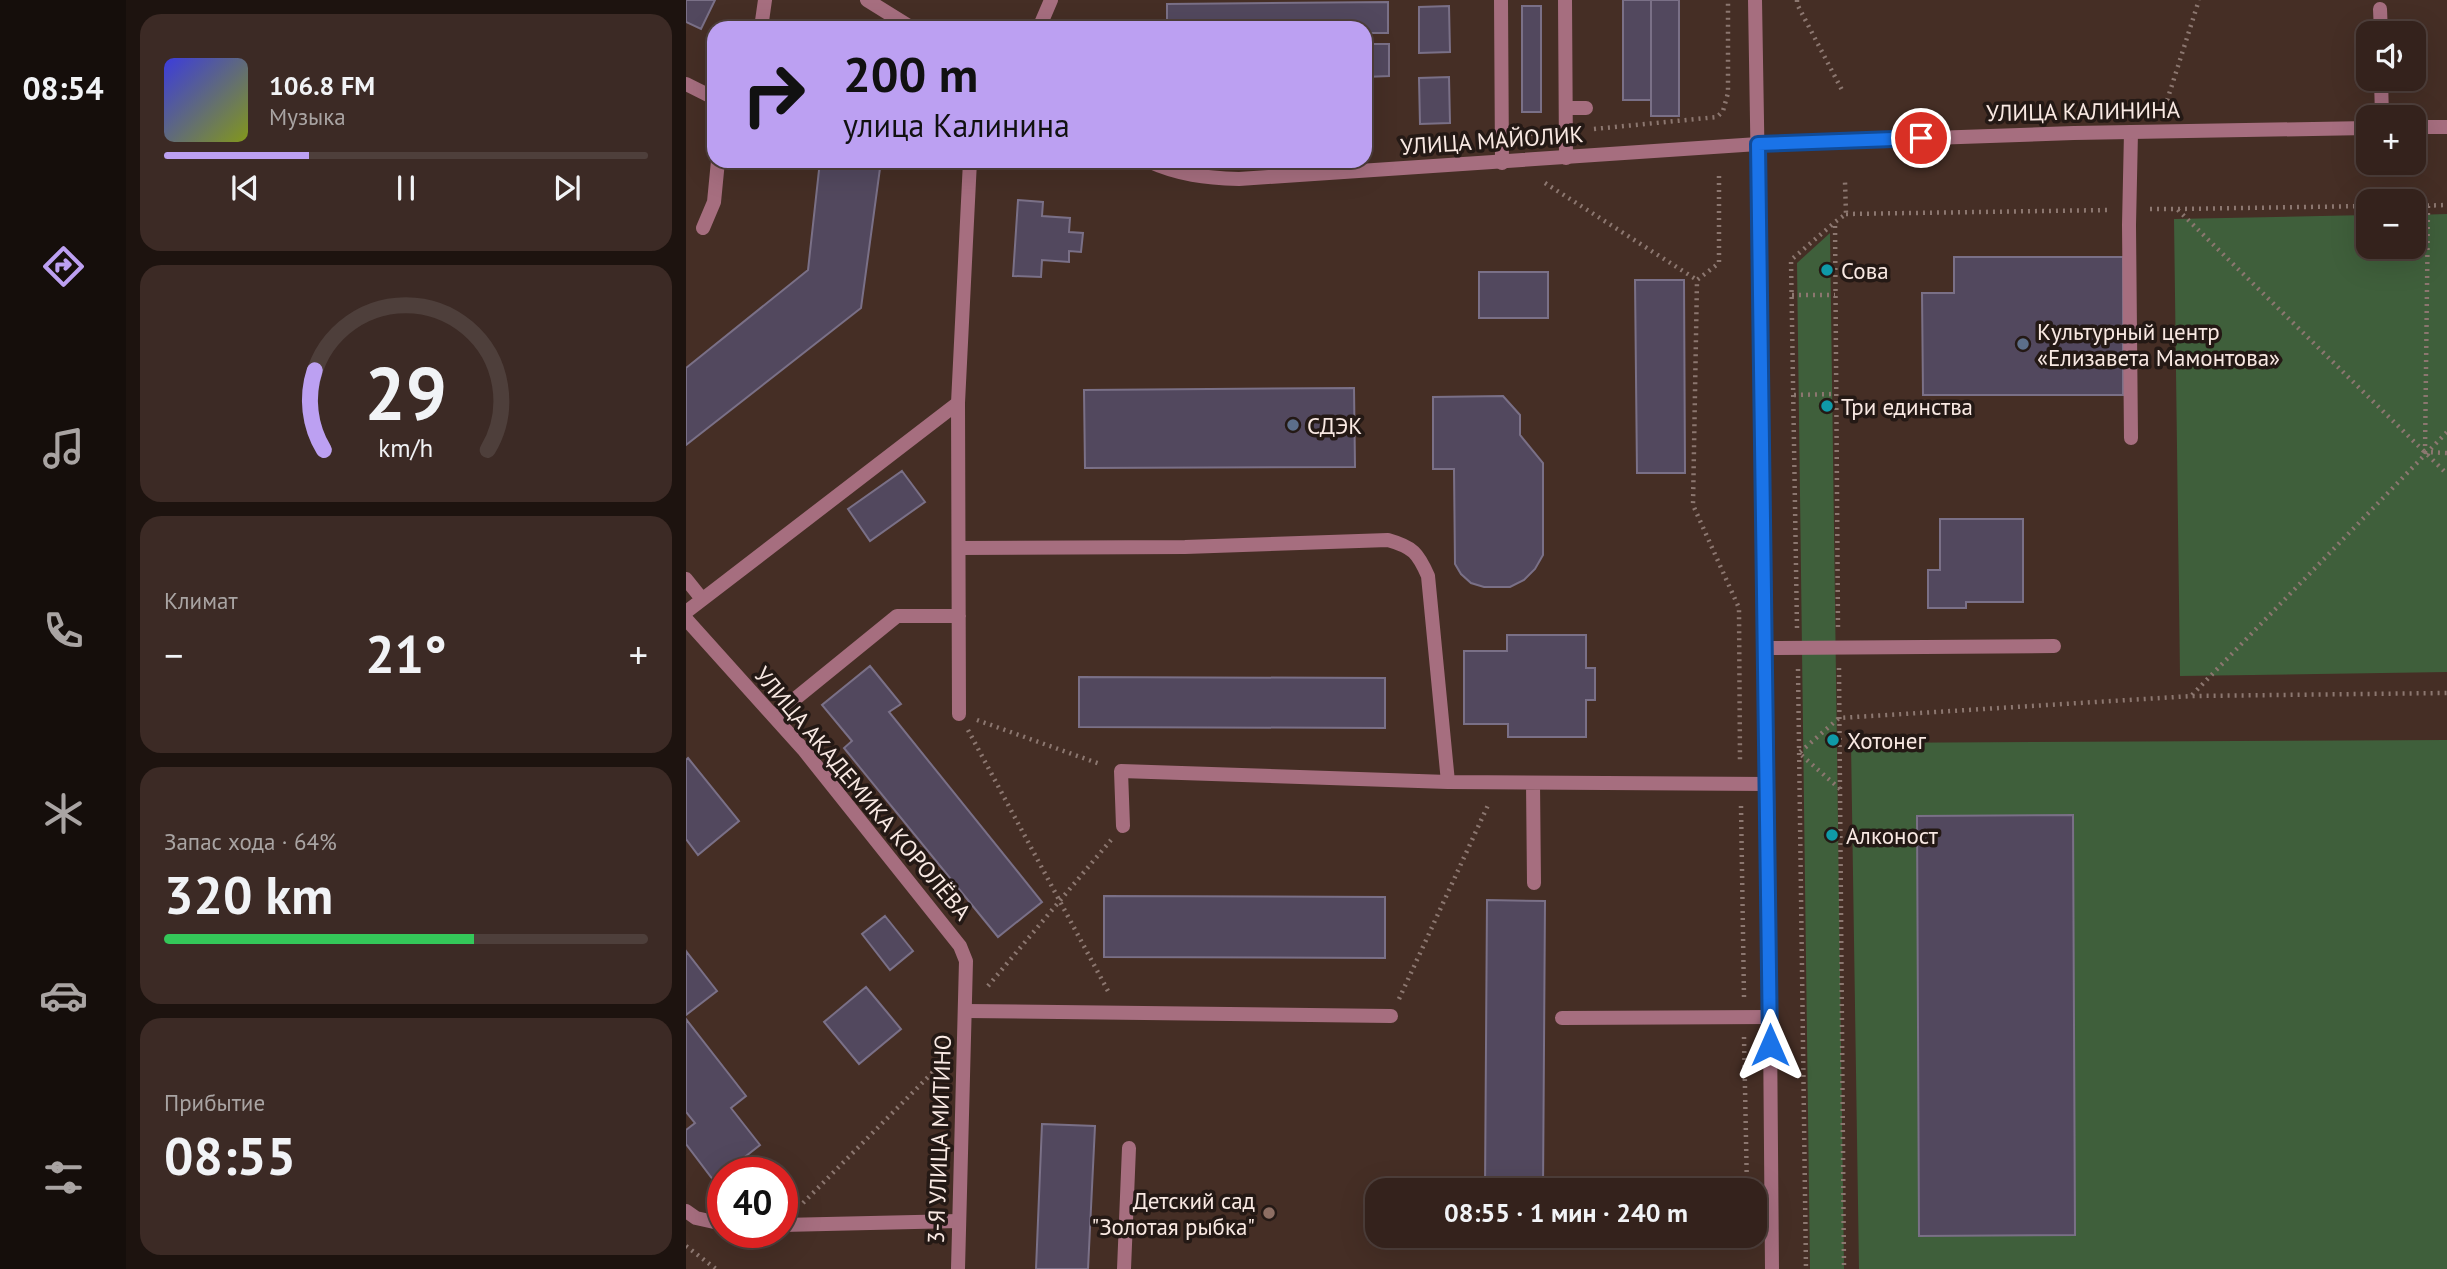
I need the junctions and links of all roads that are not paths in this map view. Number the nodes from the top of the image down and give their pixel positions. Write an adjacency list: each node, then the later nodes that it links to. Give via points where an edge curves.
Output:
1 (765, 0): 8 (street)
2 (867, 0): 9 (street)
3 (1051, 0): 10 (street)
4 (1501, 0): 22 (street)
5 (1565, 0): 14 (street)
6 (1755, 0): 20 (street)
7 (2380, 9): 11 (street)
8 (762, 21)
9 (901, 21)
10 (1042, 21)
11 (2380, 21)
12 (686, 84): 13 (street)
13 (707, 94)
14 (1566, 108): 15 (street); 21 (street)
15 (1586, 108)
16 (2426, 127): 17 (street)
17 (2447, 127)
18 (2356, 128): 19 (street, УЛИЦА КАЛИНИНА)
19 (2131, 132): 20 (street, УЛИЦА КАЛИНИНА); 28 (street)
20 (1758, 144): 21 (street, УЛИЦА МАЙОЛИК); 36 (street)
21 (1566, 158): 22 (street, УЛИЦА МАЙОЛИК)
22 (1502, 163): 25 (street, УЛИЦА МАЙОЛИК, via 1239,179 1199,178)
23 (717, 168): 26 (street, via 714,202)
24 (969, 168): 27 (street)
25 (1162, 168)
26 (703, 228)
27 (958, 403): 29 (street); 31 (street)
28 (2131, 438)
29 (959, 548): 33 (street); 39 (street, via 1388,540 1407,545 1421,559 1428,576)
30 (686, 579): 31 (street)
31 (702, 598): 32 (street)
32 (686, 612)
33 (959, 616): 37 (street); 38 (street, via 897,616)
34 (686, 619): 38 (street, УЛИЦА АКАДЕМИКА КОРОЛЁВА)
35 (2054, 646): 36 (street)
36 (1765, 648): 41 (street)
37 (959, 714)
38 (774, 716): 44 (street, УЛИЦА АКАДЕМИКА КОРОЛЁВА, via 960,946 966,961)
39 (1448, 782): 40 (street); 42 (street, via 1121,771)
40 (1533, 783): 41 (street); 43 (street)
41 (1768, 784): 46 (street)
42 (1123, 826)
43 (1534, 883)
44 (966, 1011): 45 (street); 51 (street, 3-Я УЛИЦА МИТИНО)
45 (1391, 1016)
46 (1770, 1017): 47 (street); 55 (street)
47 (1562, 1018)
48 (1129, 1149): 54 (street)
49 (686, 1211): 50 (street)
50 (707, 1220)
51 (959, 1221): 52 (street); 53 (street, 3-Я УЛИЦА МИТИНО)
52 (798, 1225)
53 (958, 1269)
54 (1124, 1269)
55 (1772, 1269)

